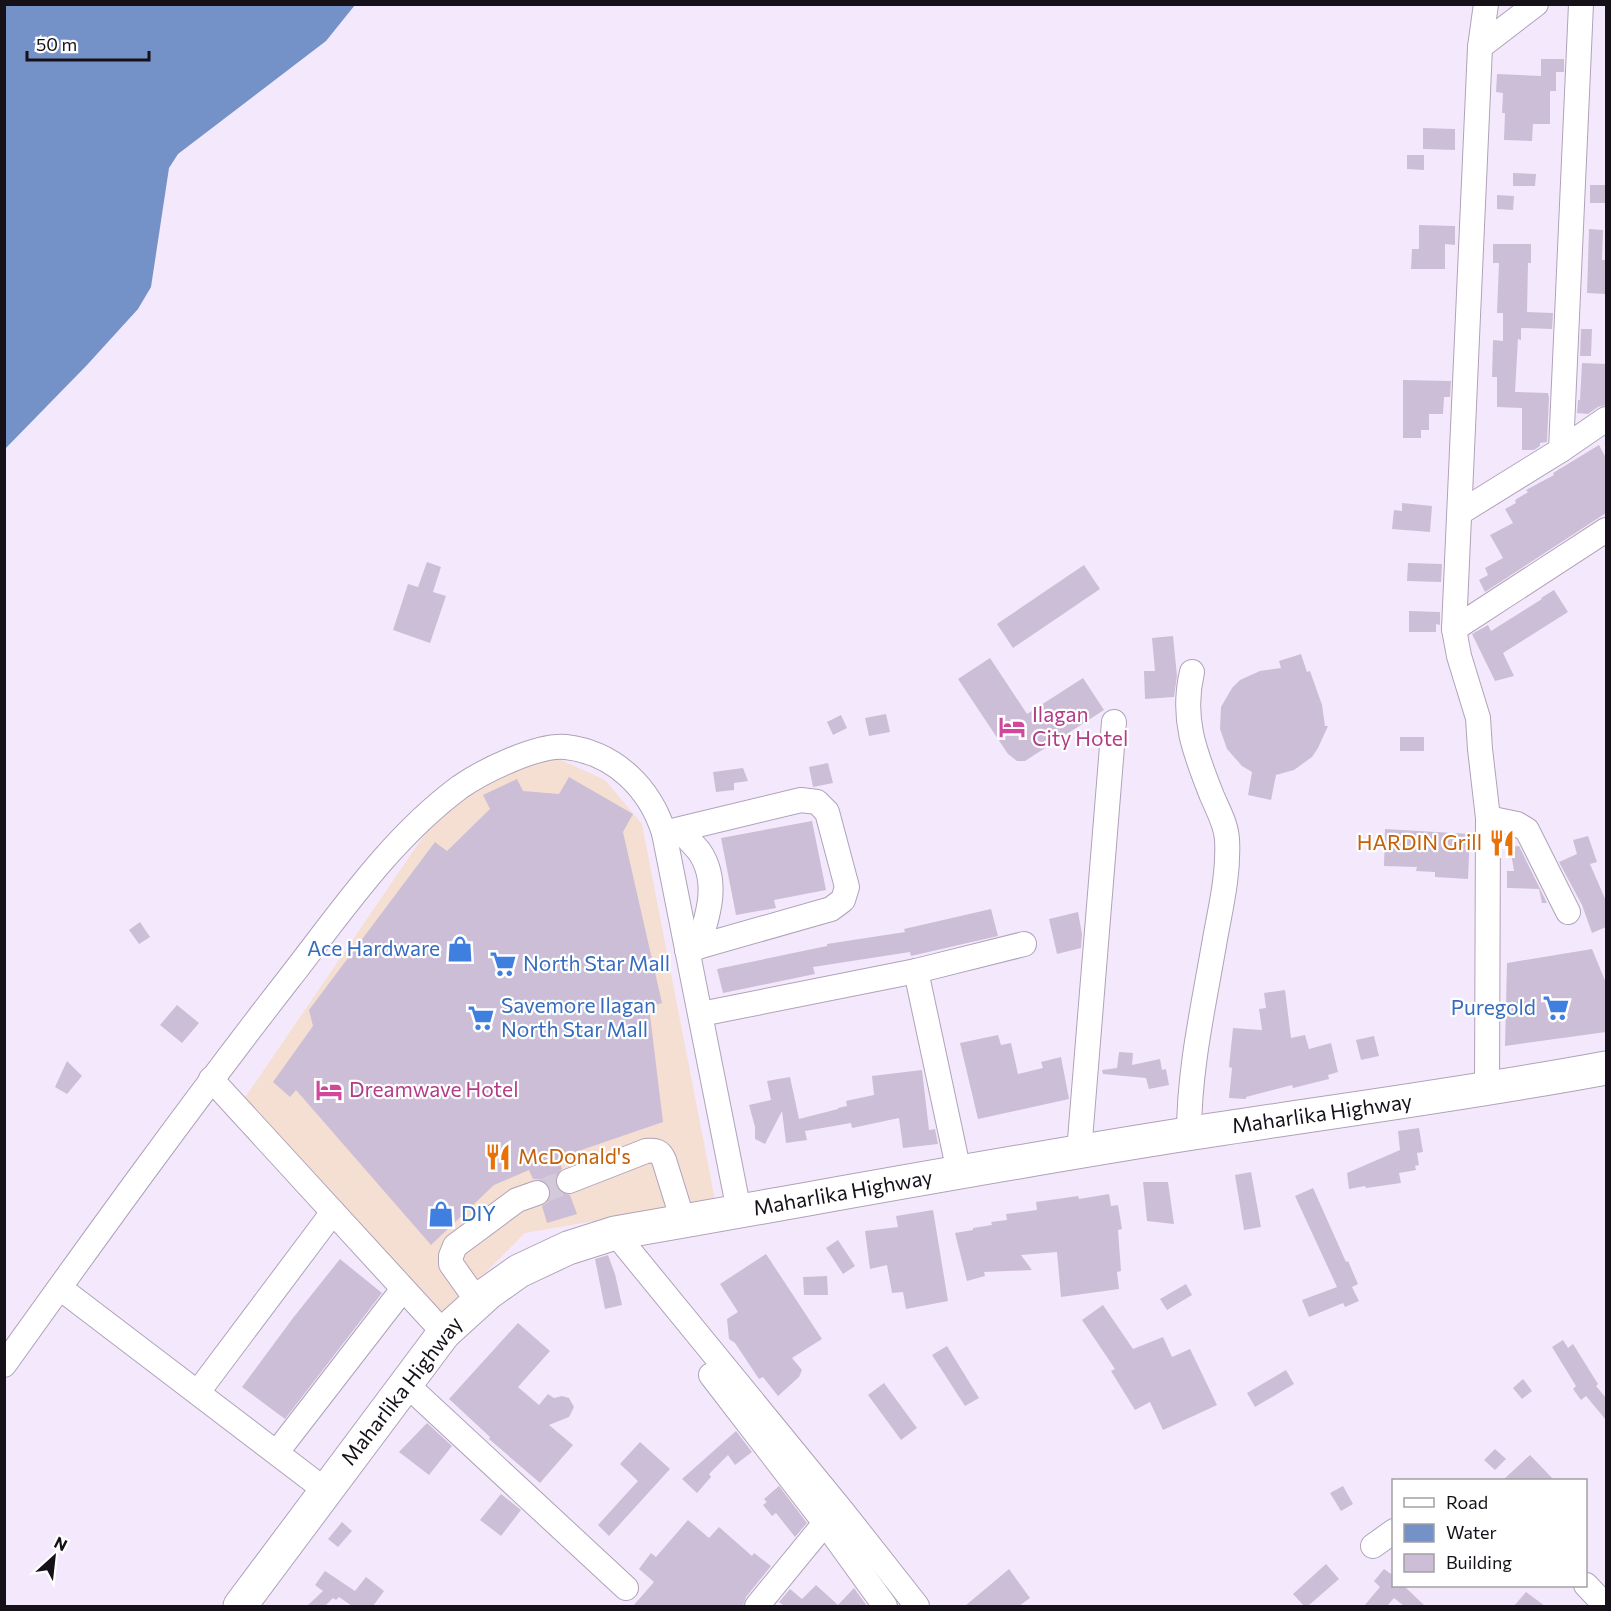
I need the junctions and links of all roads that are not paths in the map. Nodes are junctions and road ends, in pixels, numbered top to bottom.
1 (1536, 4) edge
2 (1581, 4) edge
3 (1489, 7) edge
4 (1480, 47) junction
5 (1606, 419) edge
6 (1561, 450) junction
7 (1461, 512) junction
8 (1606, 530) edge
9 (1454, 628) junction
10 (1192, 672) dead end
11 (1114, 722) dead end
12 (1488, 818) junction
13 (672, 832) junction
14 (1568, 912) dead end
15 (1024, 944) dead end
16 (693, 948) junction
17 (916, 971) junction
18 (700, 1014) junction
19 (1606, 1068) edge
20 (211, 1079) junction
21 (1487, 1090) junction
22 (1189, 1134) junction
23 (1079, 1152) junction
24 (959, 1172) junction
25 (569, 1181) tunnel mouth
26 (537, 1193) tunnel mouth
27 (739, 1211) junction
28 (333, 1212) junction
29 (683, 1221) junction
30 (609, 1234) junction
31 (60, 1288) junction
32 (404, 1288) junction
33 (478, 1302) junction
34 (444, 1333) junction
35 (4, 1365) edge
36 (406, 1384) junction
37 (198, 1392) junction
38 (277, 1452) junction
39 (325, 1490) junction
40 (834, 1517) junction
41 (1392, 1532) edge
42 (1373, 1546) dead end
43 (899, 1584) junction
44 (1587, 1586) edge
45 (626, 1588) dead end
46 (878, 1603) edge
47 (240, 1606) edge
48 (757, 1606) edge
49 (917, 1606) edge
50 (1606, 1606) edge

1 - 4 street
2 - 6 street
3 - 4 street
4 - 7 street
5 - 6 street
6 - 7 street
7 - 9 street
8 - 9 street
9 - 12 street
10 - 22 street
11 - 23 street
12 - 14 street
12 - 21 street
13 - 16 street
13 - 16 street
13 - 16 street
13 - 20 street
15 - 17 street
16 - 18 street
17 - 18 street
17 - 24 street
18 - 27 street
19 - 21 highway, Maharlika Highway
20 - 28 street
20 - 31 street
21 - 22 highway, Maharlika Highway
22 - 23 highway, Maharlika Highway
23 - 24 highway, Maharlika Highway
24 - 27 highway, Maharlika Highway
25 - 29 street
26 - 33 street
27 - 29 highway, Maharlika Highway
28 - 32 street
28 - 37 street
29 - 30 highway, Maharlika Highway
30 - 33 highway, Maharlika Highway
30 - 40 street
31 - 35 street
31 - 37 street
32 - 34 street
32 - 38 street
33 - 34 highway, Maharlika Highway
34 - 36 highway, Maharlika Highway
36 - 39 highway, Maharlika Highway
36 - 45 street
37 - 38 street
38 - 39 street
39 - 47 highway, Maharlika Highway
40 - 43 street
40 - 46 street
40 - 48 street
41 - 42 street
43 - 46 street
43 - 49 street
44 - 50 street

